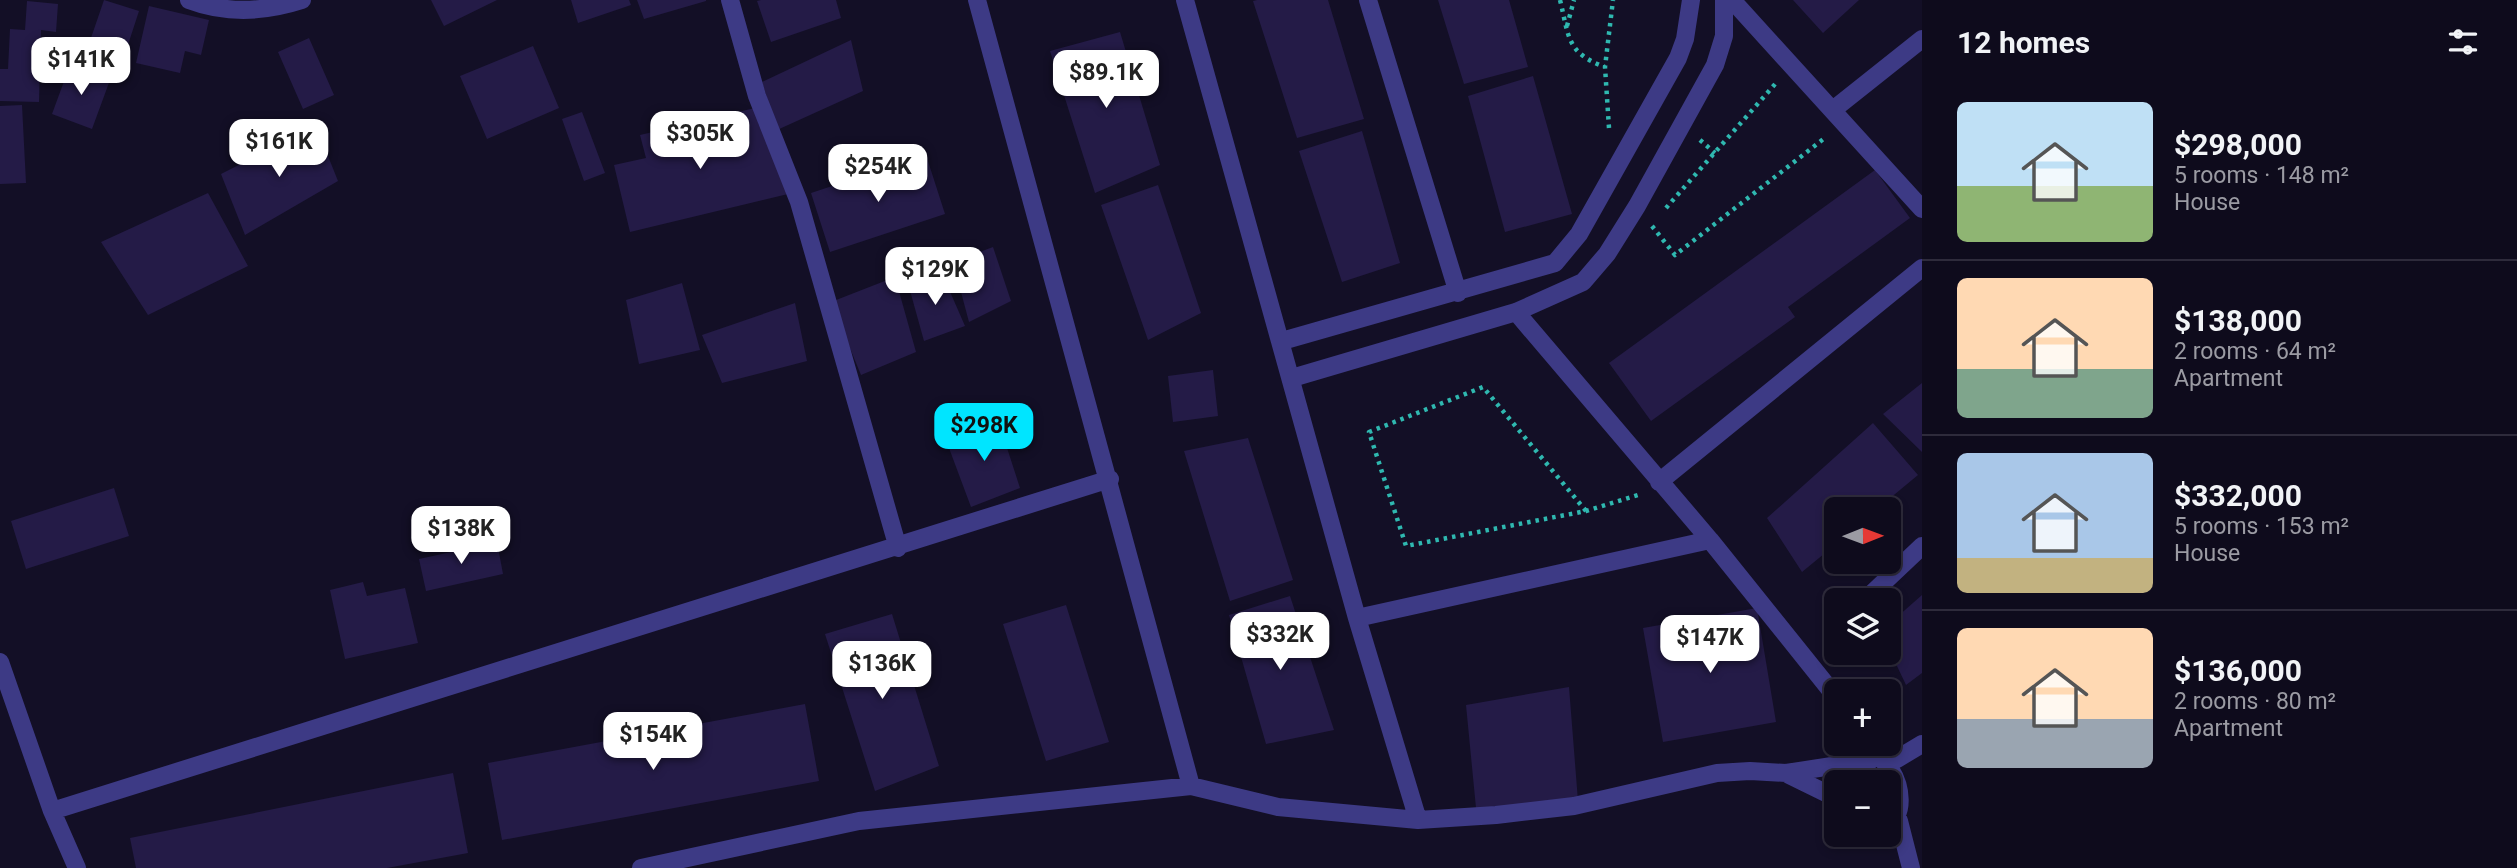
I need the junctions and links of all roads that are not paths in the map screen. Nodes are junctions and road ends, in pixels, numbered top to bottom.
1 (189, 0) edge
2 (302, 0) edge
3 (730, 0) edge
4 (977, 0) edge
5 (1185, 0) edge
6 (1368, 0) edge
7 (1691, 0) edge
8 (1724, 0) edge
9 (1732, 0) edge
10 (1922, 39) edge
11 (1839, 115) junction
12 (1922, 209) edge
13 (1555, 263) junction
14 (1922, 268) edge
15 (1569, 291) junction
16 (1458, 293) junction
17 (1516, 312) junction
18 (1282, 341) junction
19 (1292, 378) junction
20 (1110, 479) junction
21 (1659, 482) junction
22 (1710, 540) junction
23 (1922, 546) edge
24 (898, 548) junction
25 (1878, 588) edge
26 (1357, 618) junction
27 (0, 662) edge
28 (1824, 682) edge
29 (1922, 744) edge
30 (1901, 750) edge
31 (1876, 756) edge
32 (1879, 756) edge
33 (1882, 756) edge
34 (1860, 770) edge
35 (1900, 770) edge
36 (1901, 771) edge
37 (1786, 774) junction
38 (1191, 786) junction
39 (1824, 792) edge
40 (52, 811) junction
41 (1901, 816) edge
42 (1418, 820) junction
43 (1901, 841) edge
44 (77, 868) edge
45 (641, 868) edge
46 (1911, 868) edge

1 - 2 street
3 - 24 street
4 - 20 street
5 - 18 street
6 - 16 street
7 - 13 street
8 - 15 street
9 - 11 street
10 - 11 street
11 - 12 street
13 - 15 street
13 - 16 street
14 - 21 street
15 - 17 street
16 - 18 street
17 - 19 street
17 - 21 street
18 - 19 street
19 - 26 street
20 - 24 street
20 - 38 street
21 - 22 street
22 - 26 street
22 - 28 street
23 - 25 street
24 - 40 street
26 - 42 street
27 - 40 street
29 - 30 street
31 - 37 street
32 - 34 street
33 - 35 street
36 - 41 street
37 - 39 street
37 - 42 street
38 - 42 street
38 - 45 street
40 - 44 street
43 - 46 street

